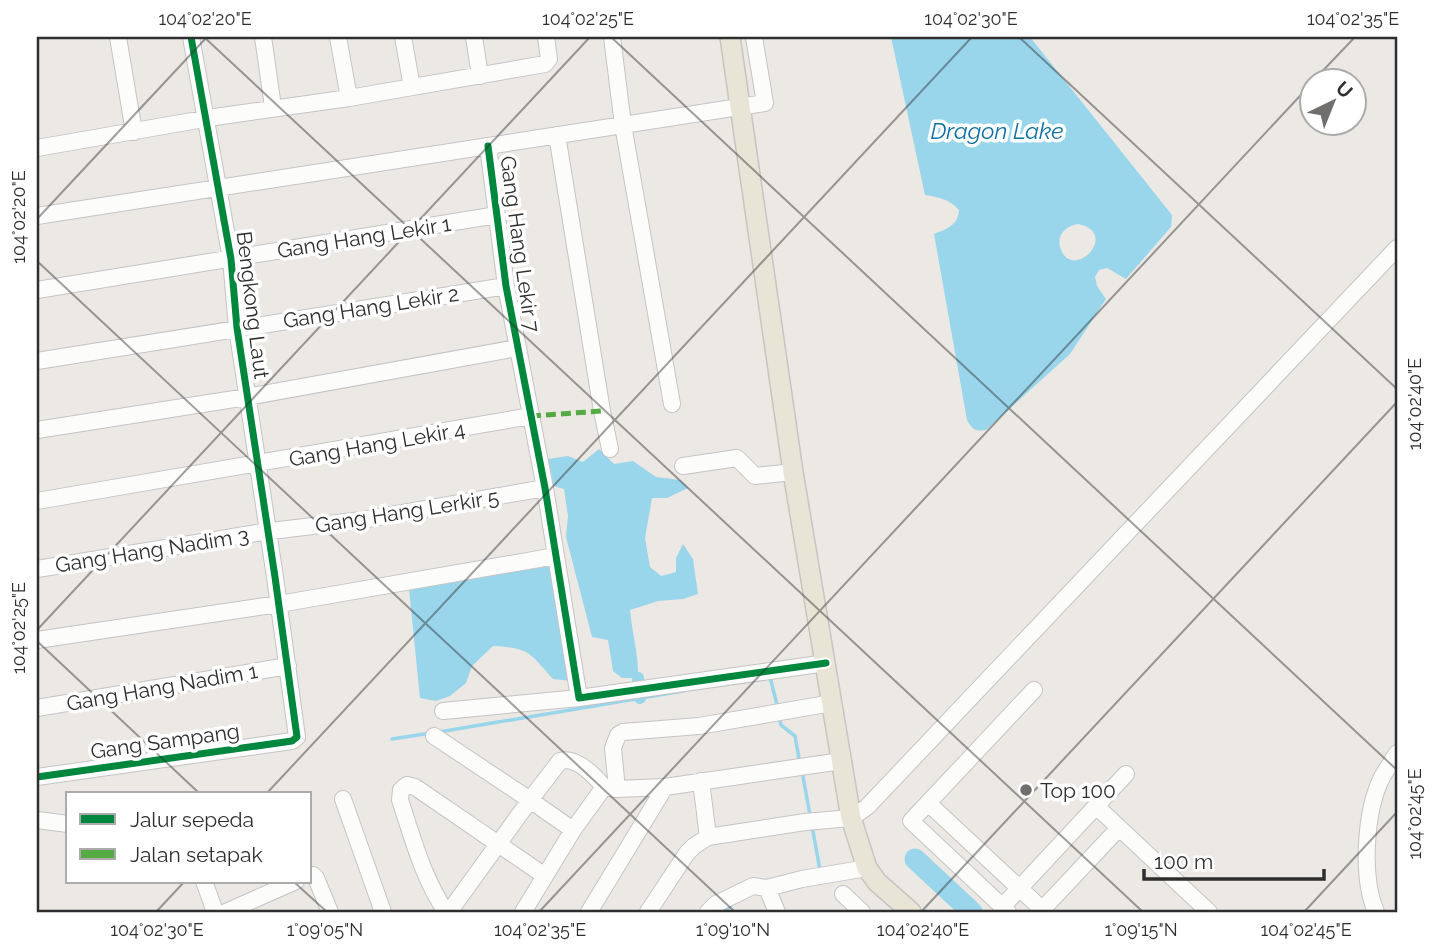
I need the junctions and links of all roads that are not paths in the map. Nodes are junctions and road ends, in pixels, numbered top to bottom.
1 (118, 37) edge
2 (191, 37) edge
3 (263, 37) edge
4 (338, 37) edge
5 (403, 37) edge
6 (474, 37) edge
7 (546, 37) edge
8 (612, 37) edge
9 (730, 37) edge
10 (754, 37) edge
11 (480, 76) junction
12 (412, 87) junction
13 (349, 98) junction
14 (742, 106) junction
15 (274, 107) junction
16 (204, 119) junction
17 (623, 125) junction
18 (134, 132) junction
19 (557, 135) junction
20 (488, 146) junction
21 (37, 148) edge
22 (220, 189) junction
23 (497, 215) junction
24 (37, 216) edge
25 (1397, 248) edge
26 (231, 259) junction
27 (506, 286) junction
28 (37, 290) edge
29 (237, 328) junction
30 (517, 348) junction
31 (37, 361) edge
32 (247, 397) junction
33 (672, 404) dead end
34 (531, 416) junction
35 (37, 430) edge
36 (610, 449) dead end
37 (258, 465) junction
38 (682, 466) dead end
39 (793, 472) junction
40 (545, 488) junction
41 (37, 501) edge
42 (268, 531) junction
43 (556, 556) junction
44 (37, 569) edge
45 (279, 604) junction
46 (37, 640) edge
47 (826, 663) junction
48 (288, 666) junction
49 (1034, 690) dead end
50 (579, 698) junction
51 (832, 703) junction
52 (37, 708) edge
53 (443, 711) dead end
54 (434, 736) dead end
55 (297, 737) joint
56 (1397, 753) edge
57 (841, 761) junction
58 (1126, 775) dead end
59 (37, 777) edge
60 (701, 781) junction
61 (665, 786) junction
62 (610, 788) junction
63 (343, 799) dead end
64 (530, 800) junction
65 (928, 803) junction
66 (1096, 806) junction
67 (850, 818) junction
68 (37, 820) edge
69 (66, 824) edge
70 (1119, 828) junction
71 (573, 830) junction
72 (708, 837) junction
73 (499, 846) junction
74 (867, 867) junction
75 (312, 874) edge
76 (545, 876) junction
77 (205, 883) edge
78 (292, 883) edge
79 (1019, 888) junction
80 (769, 892) junction
81 (843, 894) dead end
82 (263, 896) junction
83 (1005, 909) edge
84 (1042, 911) edge
85 (215, 912) edge
86 (226, 912) edge
87 (270, 912) edge
88 (330, 912) edge
89 (383, 912) edge
90 (448, 912) edge
91 (523, 912) edge
92 (589, 912) edge
93 (648, 912) edge
94 (708, 912) edge
95 (777, 912) edge
96 (862, 912) edge
97 (911, 912) edge
98 (1209, 912) edge
99 (1376, 912) edge

1 - 18 street
2 - 16 street, Bengkong Laut
3 - 15 street
4 - 13 street
5 - 12 street
6 - 11 street
7 - 11 street
8 - 17 street
9 - 14 main road
10 - 14 street
11 - 12 street
12 - 13 street
13 - 15 street
14 - 17 street
14 - 39 main road
15 - 16 street
16 - 18 street
16 - 22 street, Bengkong Laut
17 - 19 street
17 - 33 street
18 - 21 street
19 - 20 street
19 - 36 street
20 - 22 street
20 - 23 street, Gang Hang Lekir 7
22 - 24 street
22 - 26 street, Bengkong Laut
23 - 26 street, Gang Hang Lekir 1
23 - 27 street, Gang Hang Lekir 7
25 - 67 street
26 - 28 street, Gang Hang Lekir 1
26 - 29 street, Bengkong Laut
27 - 29 street, Gang Hang Lekir 2
27 - 30 street, Gang Hang Lekir 7
29 - 31 street, Gang Hang Lekir 2
29 - 32 street, Bengkong Laut
30 - 32 street
30 - 34 street, Gang Hang Lekir 7
32 - 35 street
32 - 37 street, Bengkong Laut
34 - 37 street, Gang Hang Lekir 4
34 - 40 street, Gang Hang Lekir 7
37 - 41 street, Gang Hang Lekir 4
37 - 42 street, Bengkong Laut
38 - 39 street
39 - 47 main road
40 - 42 street, Gang Hang Lerkir 5
40 - 43 street, Gang Hang Lekir 7
42 - 44 street, Gang Hang Nadim 3
42 - 45 street, Bengkong Laut
43 - 45 street
43 - 50 street, Gang Hang Lekir 7
45 - 46 street
45 - 48 street, Bengkong Laut
47 - 50 street
47 - 51 main road
48 - 52 street, Gang Hang Nadim 1
48 - 55 street, Bengkong Laut
49 - 65 street
50 - 53 street
51 - 57 main road
51 - 62 street
54 - 64 street
55 - 59 street, Gang Sampang
56 - 99 street
57 - 60 street
57 - 67 main road
58 - 66 street
60 - 61 street
60 - 72 street
61 - 62 street
61 - 92 street
62 - 64 street
62 - 71 street
63 - 89 street
64 - 71 street
64 - 73 street
65 - 79 street
65 - 83 street
66 - 70 street
66 - 79 street
67 - 72 street
67 - 74 main road
68 - 69 street
70 - 84 street
70 - 98 street
71 - 76 street
72 - 93 street
73 - 76 street
73 - 90 street
73 - 90 street
74 - 80 street
74 - 97 main road
75 - 88 street
76 - 91 street
77 - 85 street
78 - 82 street
79 - 83 street
79 - 84 street
80 - 94 street
80 - 95 street
81 - 96 street
82 - 86 street
82 - 87 street

